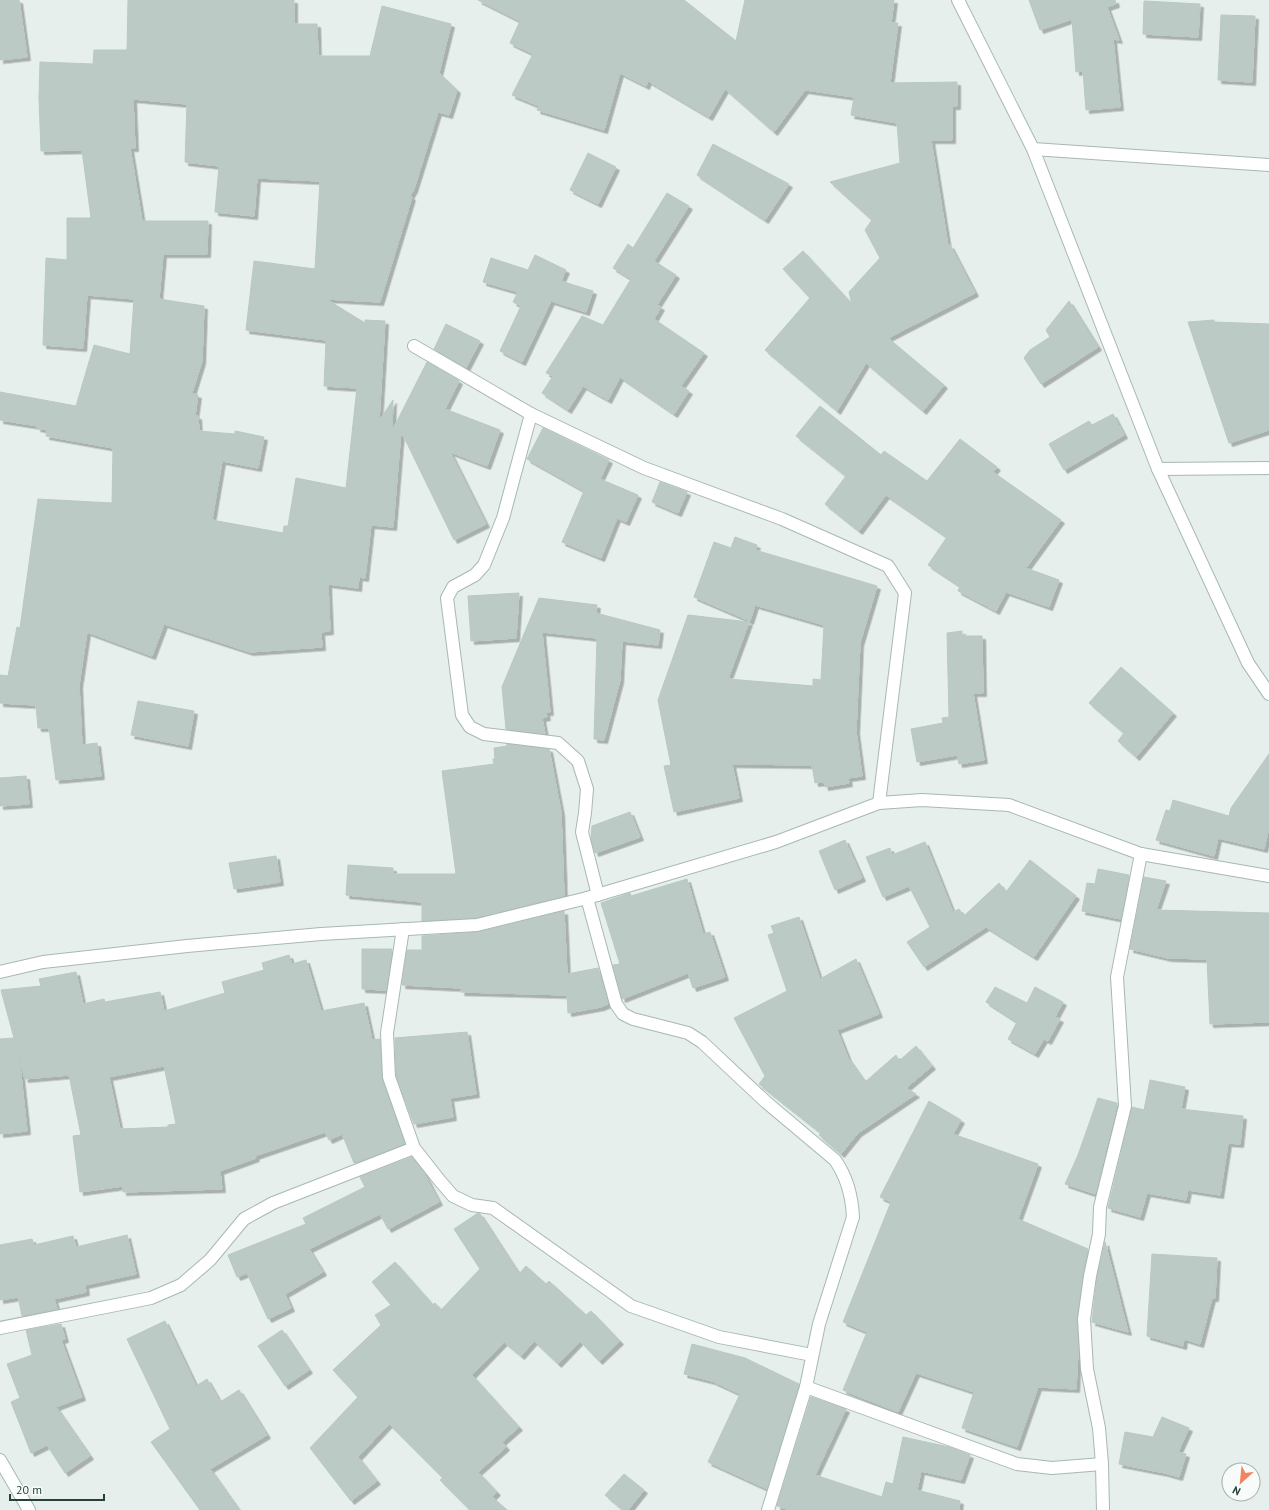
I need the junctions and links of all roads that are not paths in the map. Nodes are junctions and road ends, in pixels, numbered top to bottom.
1 (958, 0) edge
2 (1033, 149) junction
3 (1269, 165) edge
4 (414, 346) dead end
5 (531, 414) junction
6 (1269, 468) edge
7 (1158, 469) junction
8 (1269, 694) edge
9 (879, 803) junction
10 (1141, 854) junction
11 (1269, 876) edge
12 (592, 896) junction
13 (403, 929) junction
14 (0, 972) edge
15 (414, 1148) junction
16 (0, 1328) edge
17 (812, 1354) junction
18 (806, 1387) junction
19 (0, 1460) edge
20 (1102, 1464) junction
21 (29, 1510) edge
22 (768, 1510) edge
23 (1103, 1510) edge

1 - 2 street
2 - 3 street
2 - 7 street
4 - 5 street
5 - 9 street
5 - 12 street
6 - 7 street
7 - 8 street
9 - 10 street
9 - 12 street
10 - 11 street
10 - 20 street
12 - 13 street
12 - 17 street
13 - 14 street
13 - 15 street
15 - 16 street
15 - 17 street
17 - 18 street
18 - 20 street
18 - 22 street
19 - 21 street
20 - 23 street

